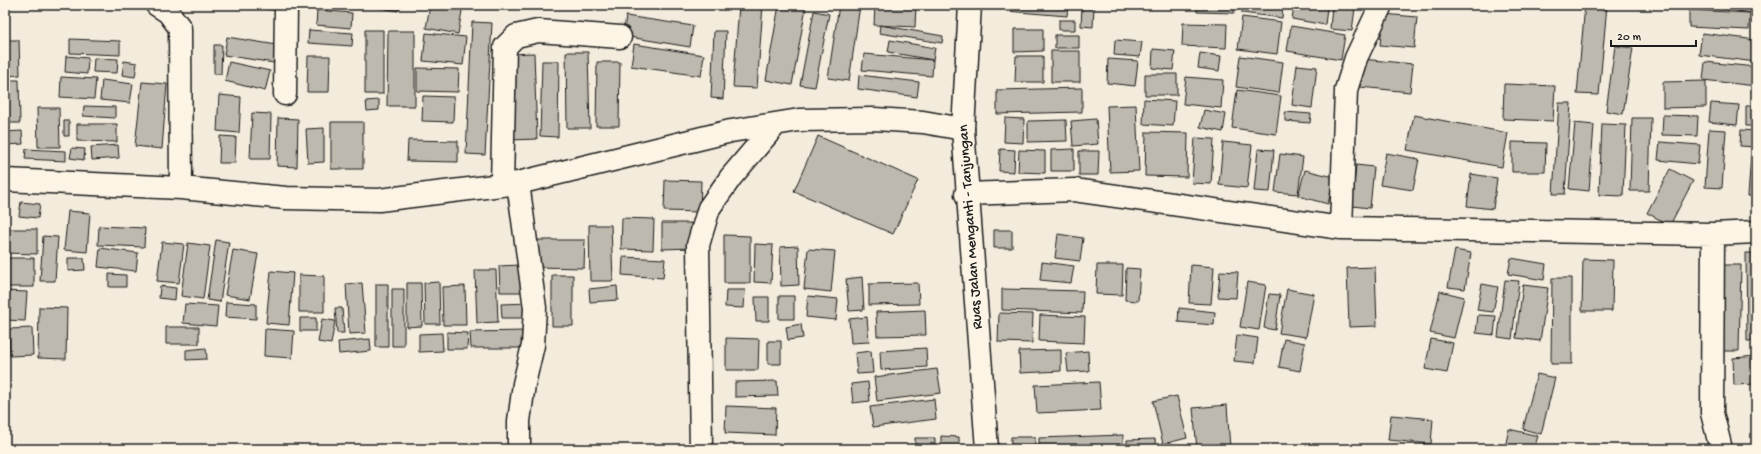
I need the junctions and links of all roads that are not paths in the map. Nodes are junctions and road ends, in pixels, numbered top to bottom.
1 (157, 5) edge
2 (286, 5) edge
3 (970, 5) edge
4 (1382, 5) edge
5 (620, 37) dead end
6 (285, 94) dead end
7 (776, 124) junction
8 (963, 129) junction
9 (5, 180) edge
10 (510, 184) junction
11 (181, 188) junction
12 (966, 194) junction
13 (1341, 228) junction
14 (1756, 232) edge
15 (1713, 234) junction
16 (519, 449) edge
17 (700, 449) edge
18 (987, 449) edge
19 (1721, 449) edge

1 - 11 street
2 - 6 street
3 - 8 street, Ruas Jalan Menganti - Tanjungan
4 - 13 street
5 - 10 street
7 - 8 street
7 - 10 street
7 - 17 street
8 - 12 street, Ruas Jalan Menganti - Tanjungan
9 - 11 street
10 - 11 street
10 - 16 street
12 - 13 street
12 - 18 street, Ruas Jalan Menganti - Tanjungan
13 - 15 street
14 - 15 street
15 - 19 street

